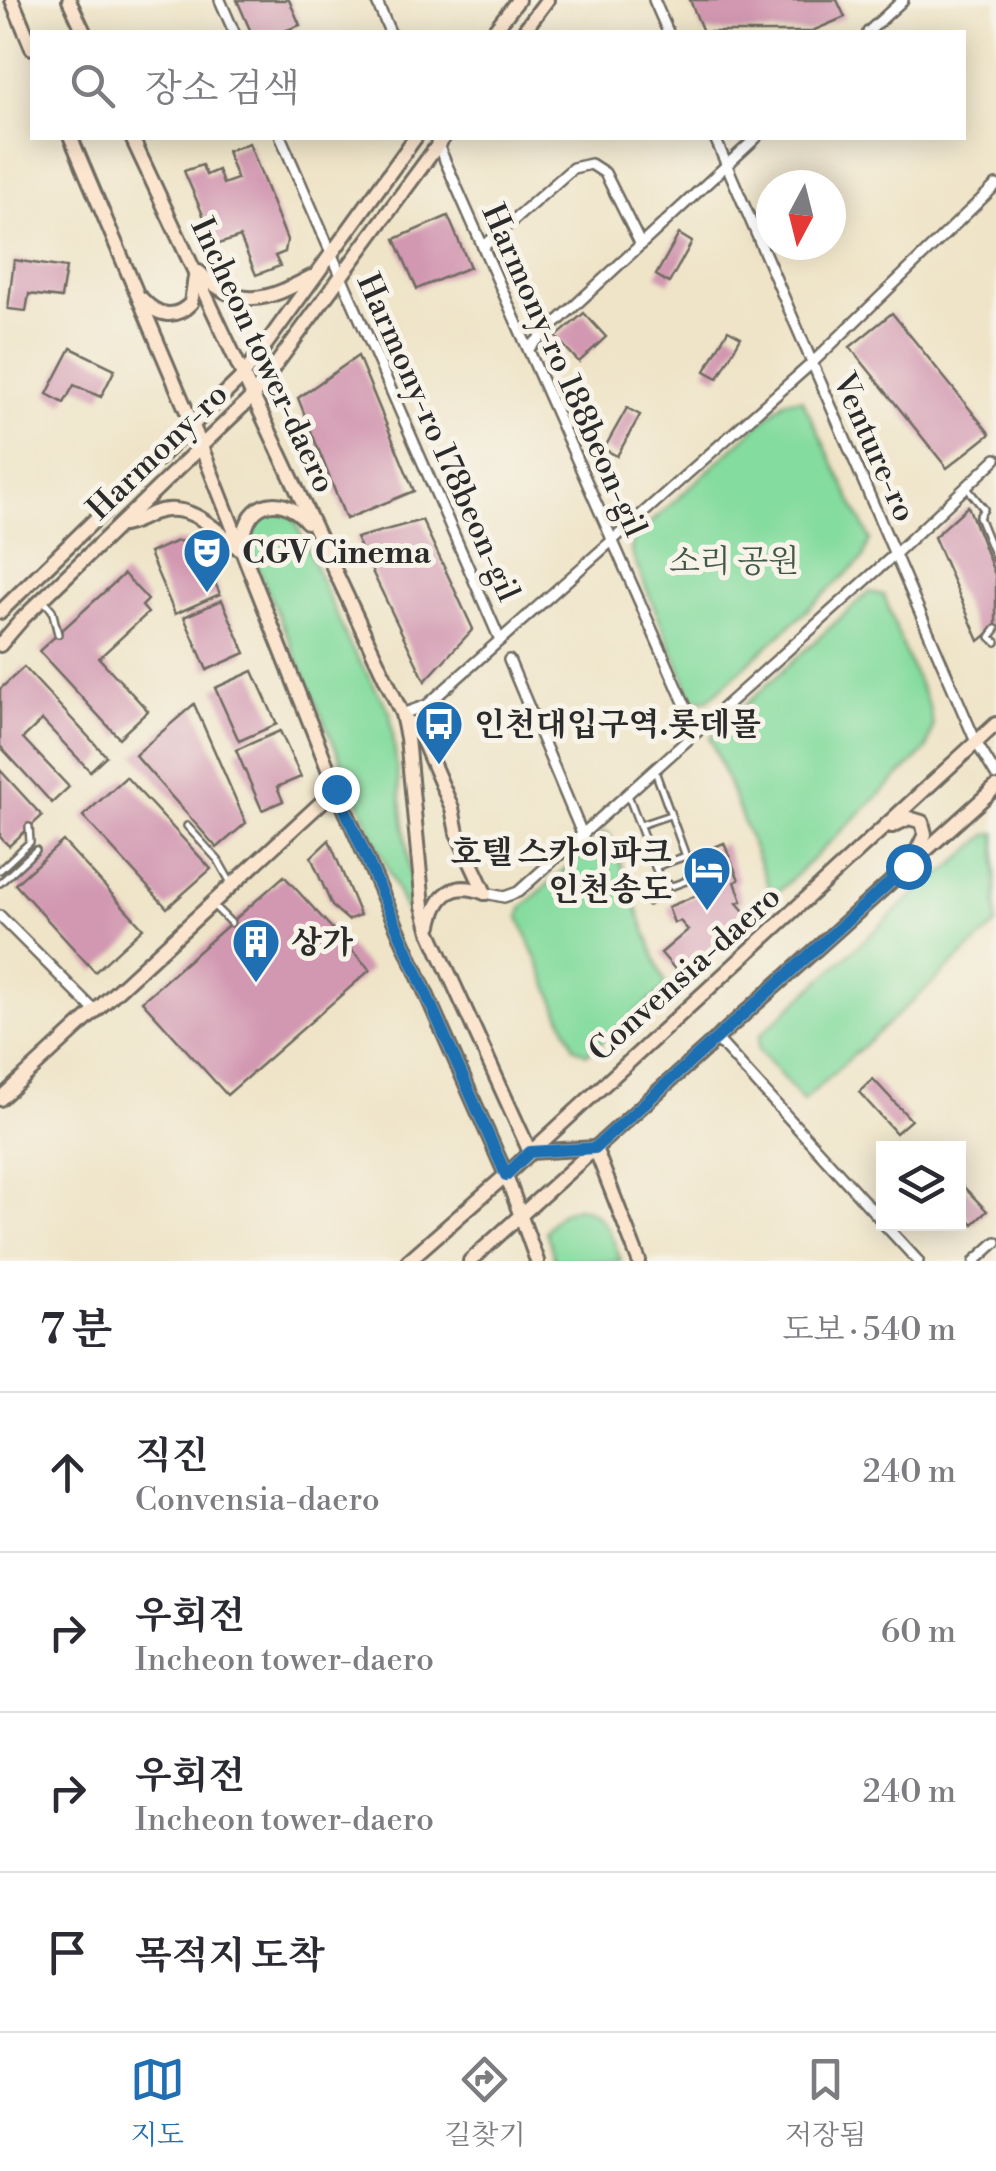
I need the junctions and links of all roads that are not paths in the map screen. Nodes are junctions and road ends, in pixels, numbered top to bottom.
1 (12, 0) edge
2 (69, 0) edge
3 (220, 0) edge
4 (376, 0) edge
5 (518, 0) edge
6 (547, 0) edge
7 (654, 0) edge
8 (903, 0) edge
9 (83, 30) edge
10 (233, 30) edge
11 (389, 30) edge
12 (496, 30) edge
13 (524, 30) edge
14 (667, 30) edge
15 (870, 30) edge
16 (30, 43) edge
17 (71, 140) edge
18 (133, 140) edge
19 (282, 140) edge
20 (414, 140) edge
21 (439, 140) edge
22 (716, 140) edge
23 (754, 140) edge
24 (726, 164) junction
25 (996, 185) edge
26 (640, 245) junction
27 (483, 247) junction
28 (332, 253) junction
29 (193, 269) junction
30 (317, 273) junction
31 (342, 277) junction
32 (137, 294) junction
33 (530, 347) junction
34 (811, 364) junction
35 (243, 376) junction
36 (252, 397) junction
37 (193, 426) junction
38 (201, 446) junction
39 (996, 459) edge
40 (966, 487) junction
41 (121, 526) junction
42 (612, 538) junction
43 (322, 545) junction
44 (895, 554) junction
45 (245, 558) junction
46 (996, 559) edge
47 (44, 600) junction
48 (0, 612) edge
49 (996, 629) edge
50 (58, 634) dead end
51 (500, 640) junction
52 (996, 642) edge
53 (0, 645) edge
54 (509, 660) dead end
55 (402, 714) junction
56 (996, 724) edge
57 (697, 732) junction
58 (976, 742) junction
59 (654, 771) junction
60 (996, 774) edge
61 (996, 787) edge
62 (336, 789) junction
63 (628, 795) junction
64 (670, 814) junction
65 (187, 826) dead end
66 (640, 826) junction
67 (30, 827) dead end
68 (878, 834) junction
69 (583, 836) junction
70 (36, 850) dead end
71 (687, 859) junction
72 (472, 866) junction
73 (908, 866) junction
74 (0, 870) edge
75 (657, 872) junction
76 (0, 883) edge
77 (696, 884) dead end
78 (232, 886) junction
79 (462, 887) junction
80 (485, 893) junction
81 (666, 895) dead end
82 (648, 902) dead end
83 (212, 904) junction
84 (0, 916) edge
85 (231, 923) dead end
86 (430, 932) junction
87 (96, 1012) junction
88 (716, 1038) junction
89 (0, 1100) edge
90 (595, 1148) junction
91 (530, 1152) junction
92 (506, 1175) junction
93 (876, 1214) edge
94 (520, 1216) junction
95 (891, 1231) edge
96 (996, 1242) edge
97 (408, 1261) edge
98 (470, 1261) edge
99 (537, 1261) edge
100 (639, 1261) edge
101 (918, 1261) edge
102 (975, 1261) edge

1 - 16 main road
2 - 9 main road
3 - 10 street
4 - 11 street
5 - 12 main road
6 - 13 main road
7 - 14 street
8 - 15 street
17 - 32 main road
18 - 29 main road, Incheon tower-daero
19 - 28 street, Harmony-ro 178beon-gil
20 - 28 main road, Harmony-ro
21 - 27 street, Harmony-ro 188beon-gil
21 - 31 main road, Harmony-ro
22 - 24 street, Venture-ro
23 - 24 street
24 - 26 street
24 - 34 street, Venture-ro
25 - 34 street
26 - 27 street
26 - 33 street
27 - 33 street, Harmony-ro 188beon-gil
28 - 30 main road, Harmony-ro
28 - 31 street, Harmony-ro 178beon-gil
29 - 30 main road
29 - 32 main road
29 - 35 main road, Incheon tower-daero
30 - 35 main road, Harmony-ro
31 - 36 main road, Harmony-ro
31 - 51 street, Harmony-ro 178beon-gil
32 - 37 main road
33 - 42 street, Harmony-ro 188beon-gil
34 - 42 street
34 - 44 street, Venture-ro
35 - 36 main road, Incheon tower-daero
35 - 37 main road, Harmony-ro
36 - 38 main road, Harmony-ro
36 - 43 main road, Incheon tower-daero
37 - 38 main road
37 - 48 main road, Harmony-ro
38 - 41 main road, Harmony-ro
38 - 45 main road
39 - 40 street
40 - 44 street
40 - 46 lane
41 - 45 main road
41 - 47 main road, Harmony-ro
42 - 51 street
42 - 57 street, Harmony-ro 188beon-gil
43 - 45 main road
43 - 55 main road, Incheon tower-daero
44 - 57 street
44 - 58 street, Venture-ro
45 - 62 main road
47 - 50 lane
47 - 53 main road, Harmony-ro
49 - 52 lane
51 - 55 street
54 - 69 street
55 - 72 main road
55 - 86 main road, Incheon tower-daero
56 - 58 main road, Convensia-daero
57 - 59 street
58 - 60 street, Venture-ro
58 - 68 main road, Convensia-daero
59 - 63 street
59 - 64 lane
61 - 73 main road
62 - 78 main road
62 - 92 main road
63 - 66 lane
63 - 69 street
64 - 66 lane
64 - 71 lane
65 - 78 lane
66 - 75 lane
67 - 74 lane
68 - 73 main road
68 - 91 main road, Convensia-daero
69 - 80 street
70 - 76 lane
71 - 75 lane
71 - 75 lane
71 - 77 lane
72 - 79 main road
72 - 80 main road
73 - 88 main road
75 - 81 lane
75 - 82 lane
78 - 83 main road
79 - 80 main road
79 - 86 main road
83 - 85 lane
83 - 87 main road
84 - 87 street
86 - 91 main road, Incheon tower-daero
87 - 89 main road
88 - 90 main road
88 - 93 street
90 - 91 main road
90 - 94 main road
90 - 100 main road
91 - 92 main road, Convensia-daero
92 - 94 main road
92 - 97 main road, Convensia-daero
94 - 98 main road
94 - 99 main road
95 - 101 street
96 - 102 street

